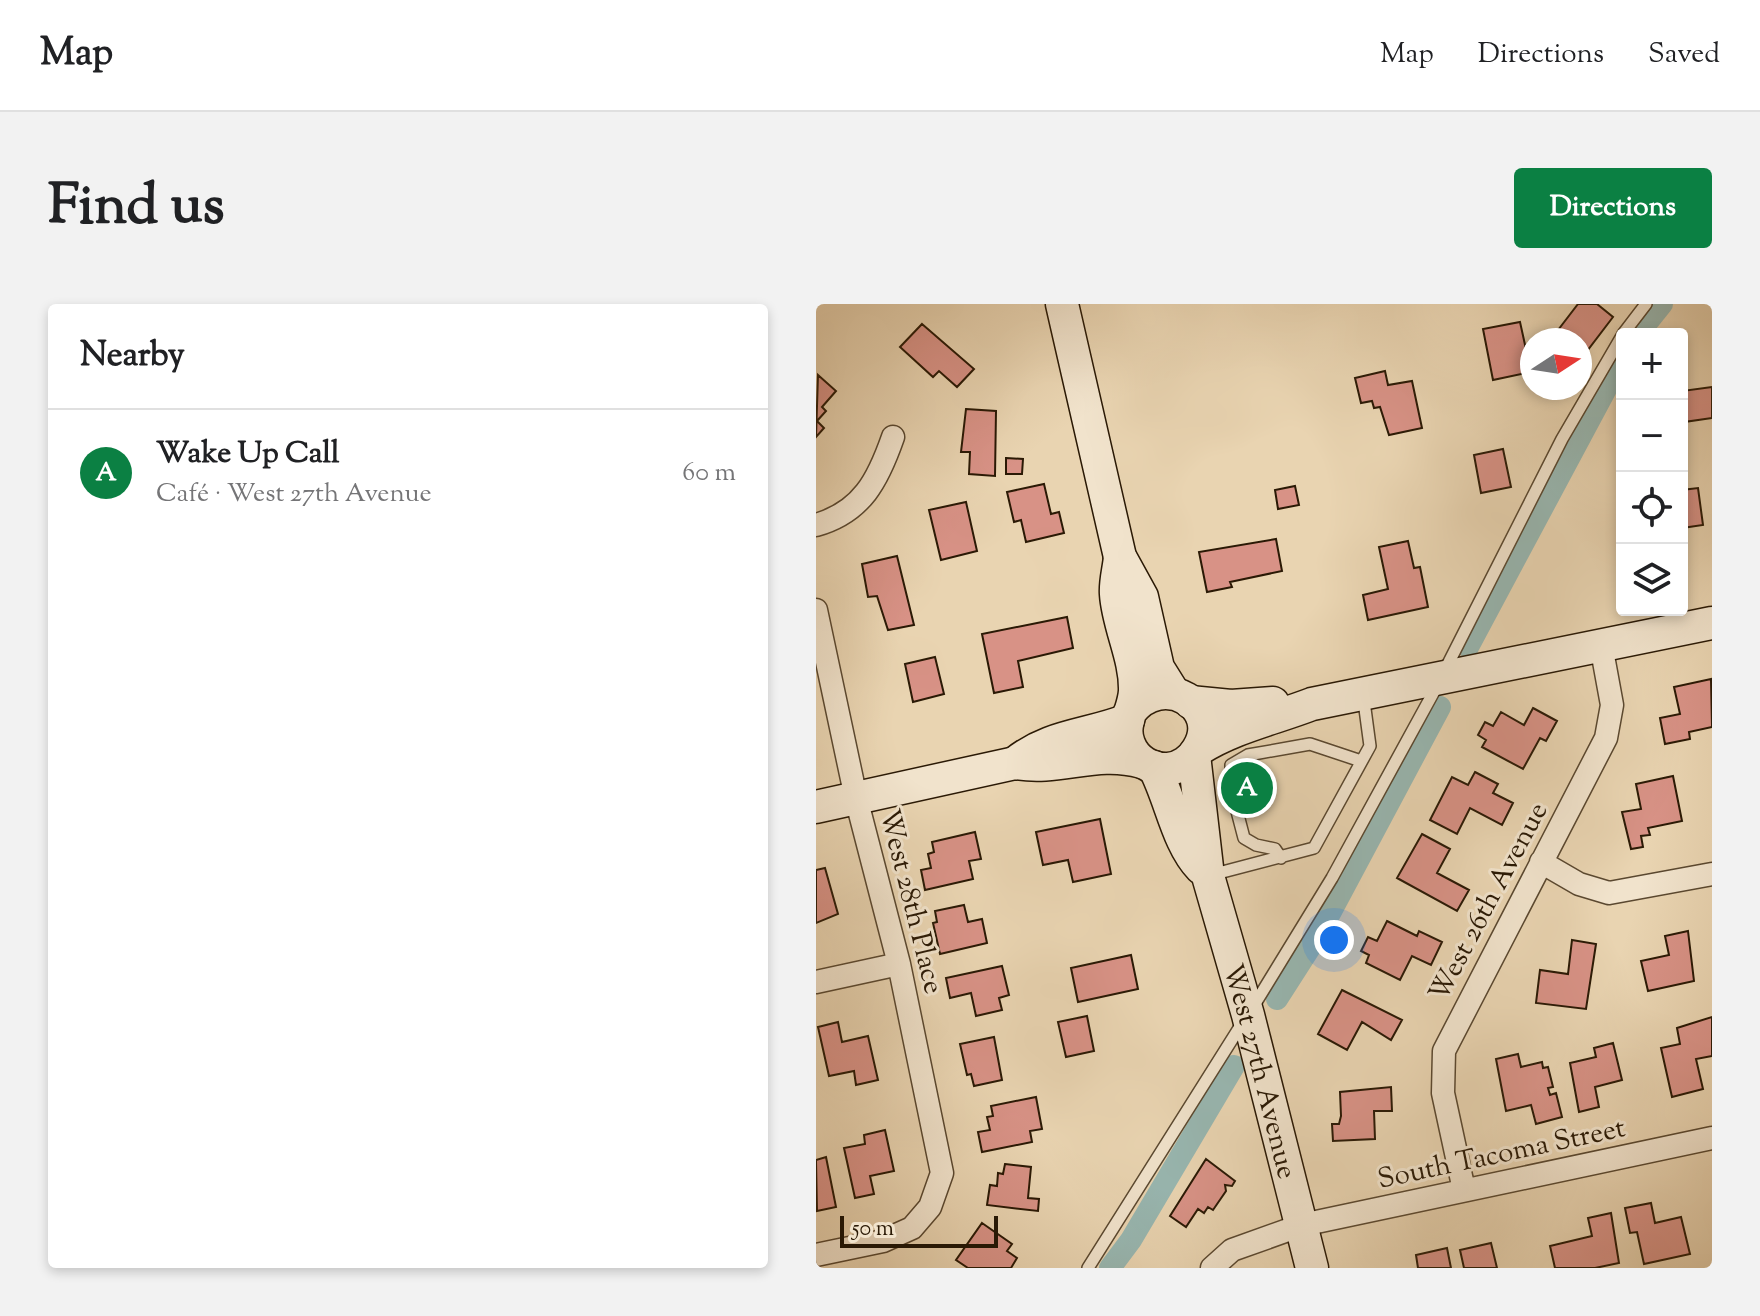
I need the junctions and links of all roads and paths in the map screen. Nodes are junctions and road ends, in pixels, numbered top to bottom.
1 (1062, 304) edge
2 (1646, 304) edge
3 (1627, 328) edge
4 (1616, 345) edge
5 (893, 437) dead end
6 (816, 525) edge
7 (1120, 557) junction
8 (816, 610) edge
9 (1712, 623) edge
10 (1601, 645) junction
11 (1441, 678) junction
12 (1363, 694) junction
13 (1182, 697) junction
14 (1312, 704) junction
15 (1129, 716) junction
16 (1196, 752) junction
17 (1361, 761) junction
18 (1015, 763) junction
19 (1148, 765) junction
20 (856, 798) junction
21 (816, 807) edge
22 (1281, 858) junction
23 (1541, 862) junction
24 (1712, 874) edge
25 (1208, 876) junction
26 (899, 964) junction
27 (816, 982) edge
28 (1248, 1015) junction
29 (1712, 1138) edge
30 (1464, 1190) junction
31 (1302, 1225) junction
32 (816, 1255) edge
33 (1088, 1268) edge
34 (1212, 1268) edge
35 (1312, 1268) edge

1 - 7 main road, West 27th Avenue
2 - 3 lane
4 - 11 lane
5 - 6 street
7 - 13 main road, West 27th Avenue
7 - 15 main road, West 27th Avenue
8 - 20 street, West 28th Place
9 - 10 main road
10 - 11 main road
10 - 23 street, West 26th Avenue
11 - 12 main road
11 - 28 lane
12 - 14 main road
12 - 17 lane
13 - 14 main road
13 - 15 main road
13 - 16 main road, West 27th Avenue
14 - 16 main road
15 - 18 main road
15 - 19 main road, West 27th Avenue
16 - 19 main road
16 - 25 main road, West 27th Avenue
17 - 22 lane
17 - 22 lane
18 - 19 main road
18 - 20 main road
19 - 25 main road, West 27th Avenue
20 - 21 main road
20 - 26 street, West 28th Place
22 - 25 lane
23 - 24 street
23 - 30 street, West 26th Avenue
25 - 28 main road, West 27th Avenue
26 - 27 street
26 - 32 street, West 28th Place
28 - 31 main road, West 27th Avenue
28 - 33 lane
29 - 30 street, South Tacoma Street
30 - 31 street, South Tacoma Street
31 - 34 street, South Tacoma Street
31 - 35 main road, West 27th Avenue

